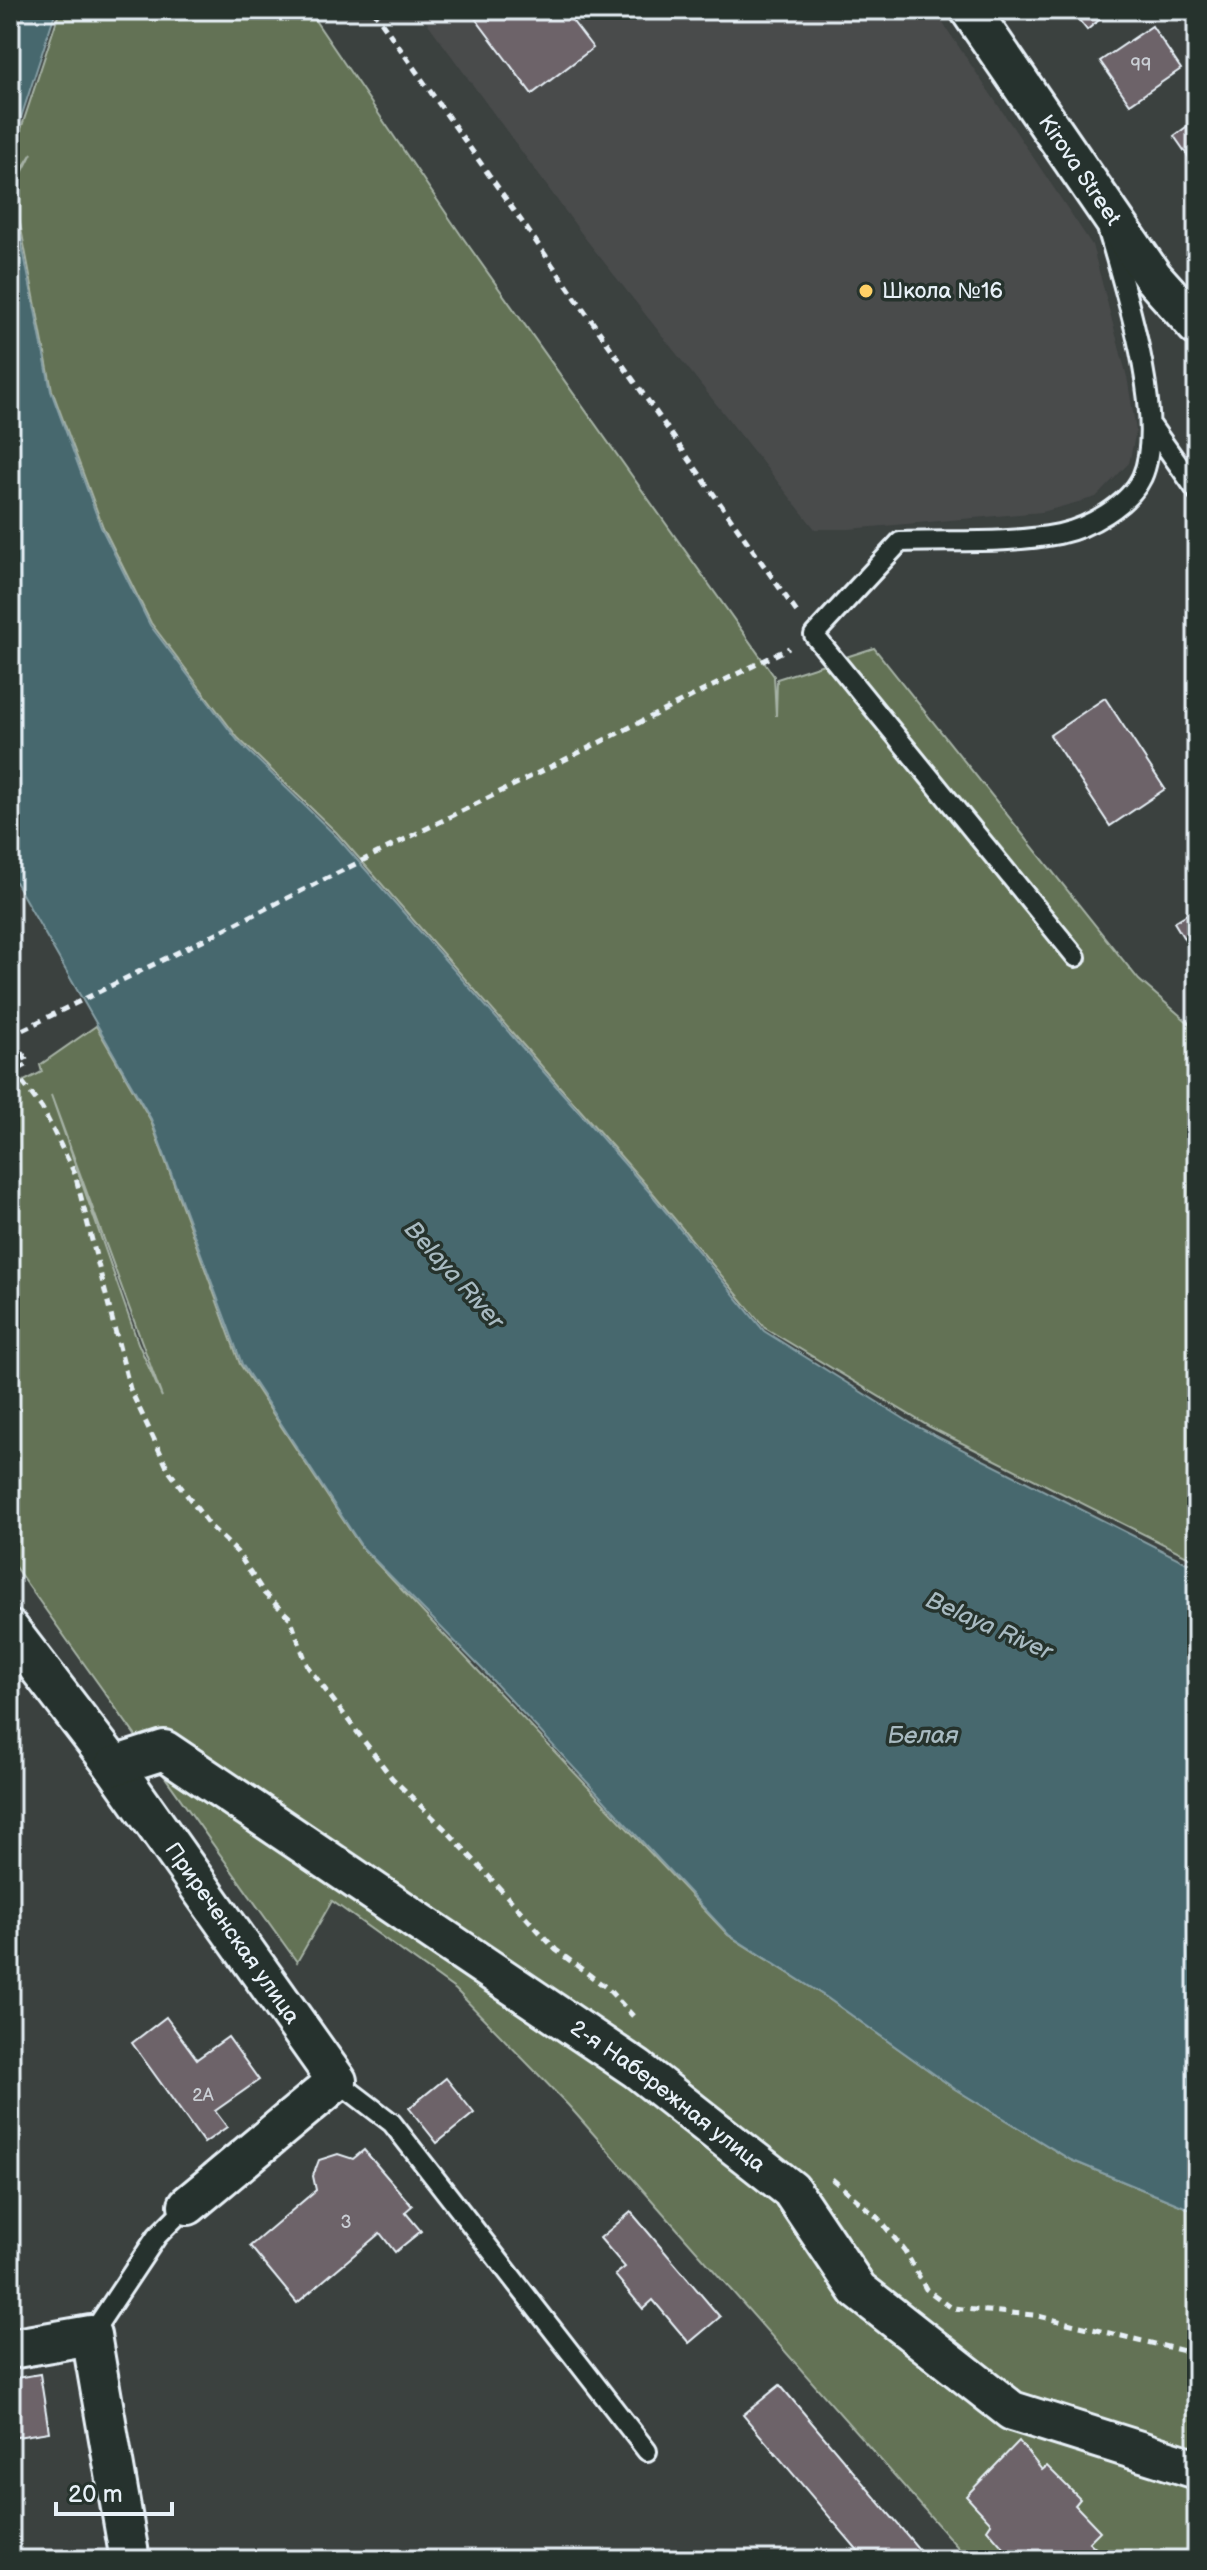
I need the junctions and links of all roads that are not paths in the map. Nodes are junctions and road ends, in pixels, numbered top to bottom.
1 (970, 10) edge
2 (1097, 194) junction
3 (1197, 326) edge
4 (1152, 427) junction
5 (1197, 491) edge
6 (1076, 957) dead end
7 (10, 1630) edge
8 (114, 1766) junction
9 (337, 2081) junction
10 (188, 2205) joint
11 (91, 2335) junction
12 (10, 2349) edge
13 (647, 2451) dead end
14 (1197, 2469) edge
15 (130, 2560) edge

1 - 2 street, Kirova Street
2 - 3 street, Kirova Street
2 - 4 lane
4 - 5 lane
4 - 6 lane
7 - 8 street, Приреченская улица
8 - 9 street, Приреченская улица
8 - 14 street, 2-я Набережная улица
9 - 10 street
9 - 13 lane
10 - 11 lane
11 - 12 street
11 - 15 street

